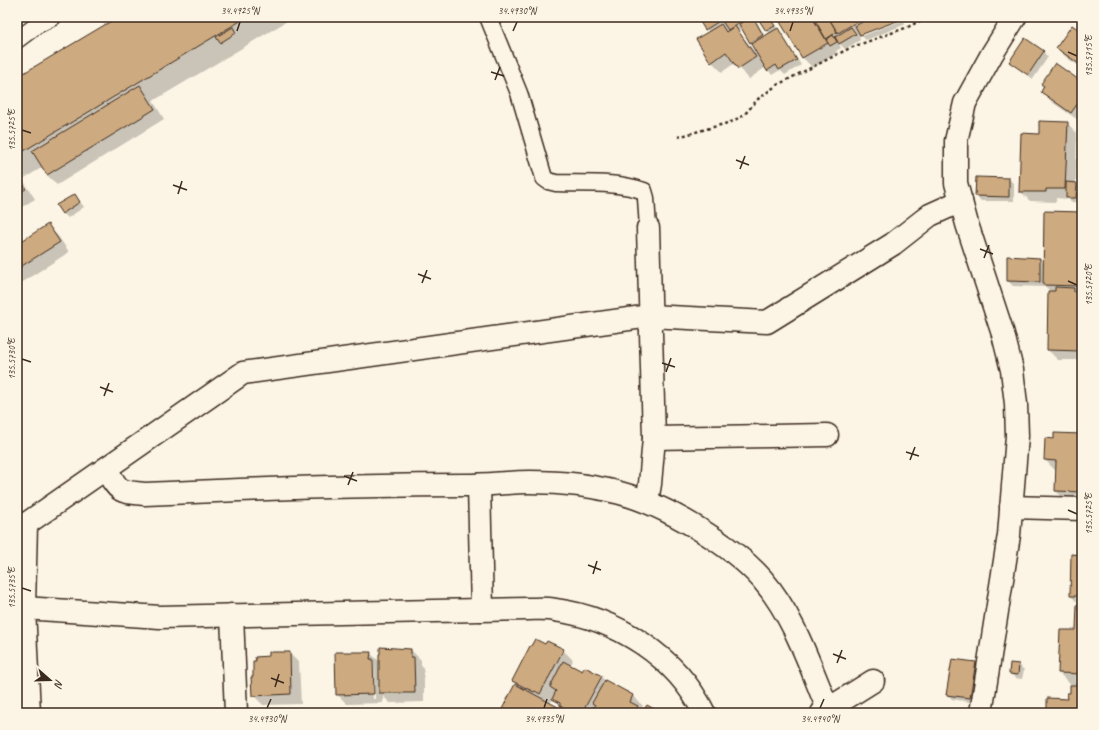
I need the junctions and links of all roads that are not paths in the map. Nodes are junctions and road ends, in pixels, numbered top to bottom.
1 (53, 17) edge
2 (488, 17) edge
3 (1015, 17) edge
4 (17, 40) edge
5 (960, 201) junction
6 (648, 228) joint
7 (650, 316) junction
8 (827, 435) dead end
9 (654, 438) junction
10 (106, 470) junction
11 (479, 485) junction
12 (647, 502) junction
13 (1011, 507) junction
14 (1082, 509) edge
15 (24, 608) junction
16 (482, 610) junction
17 (232, 615) junction
18 (873, 681) dead end
19 (825, 711) edge
20 (29, 713) edge
21 (236, 713) edge
22 (704, 713) edge
23 (981, 713) edge

1 - 4 lane
2 - 6 lane
3 - 5 street
5 - 7 street
5 - 13 street
6 - 7 street
7 - 9 street
7 - 10 street
8 - 9 street
9 - 12 street
10 - 11 street
10 - 15 street
11 - 12 street
11 - 16 street
12 - 19 street
13 - 14 street
13 - 23 street
15 - 17 street
15 - 20 street
16 - 17 street
16 - 22 street
17 - 21 street
18 - 19 street

